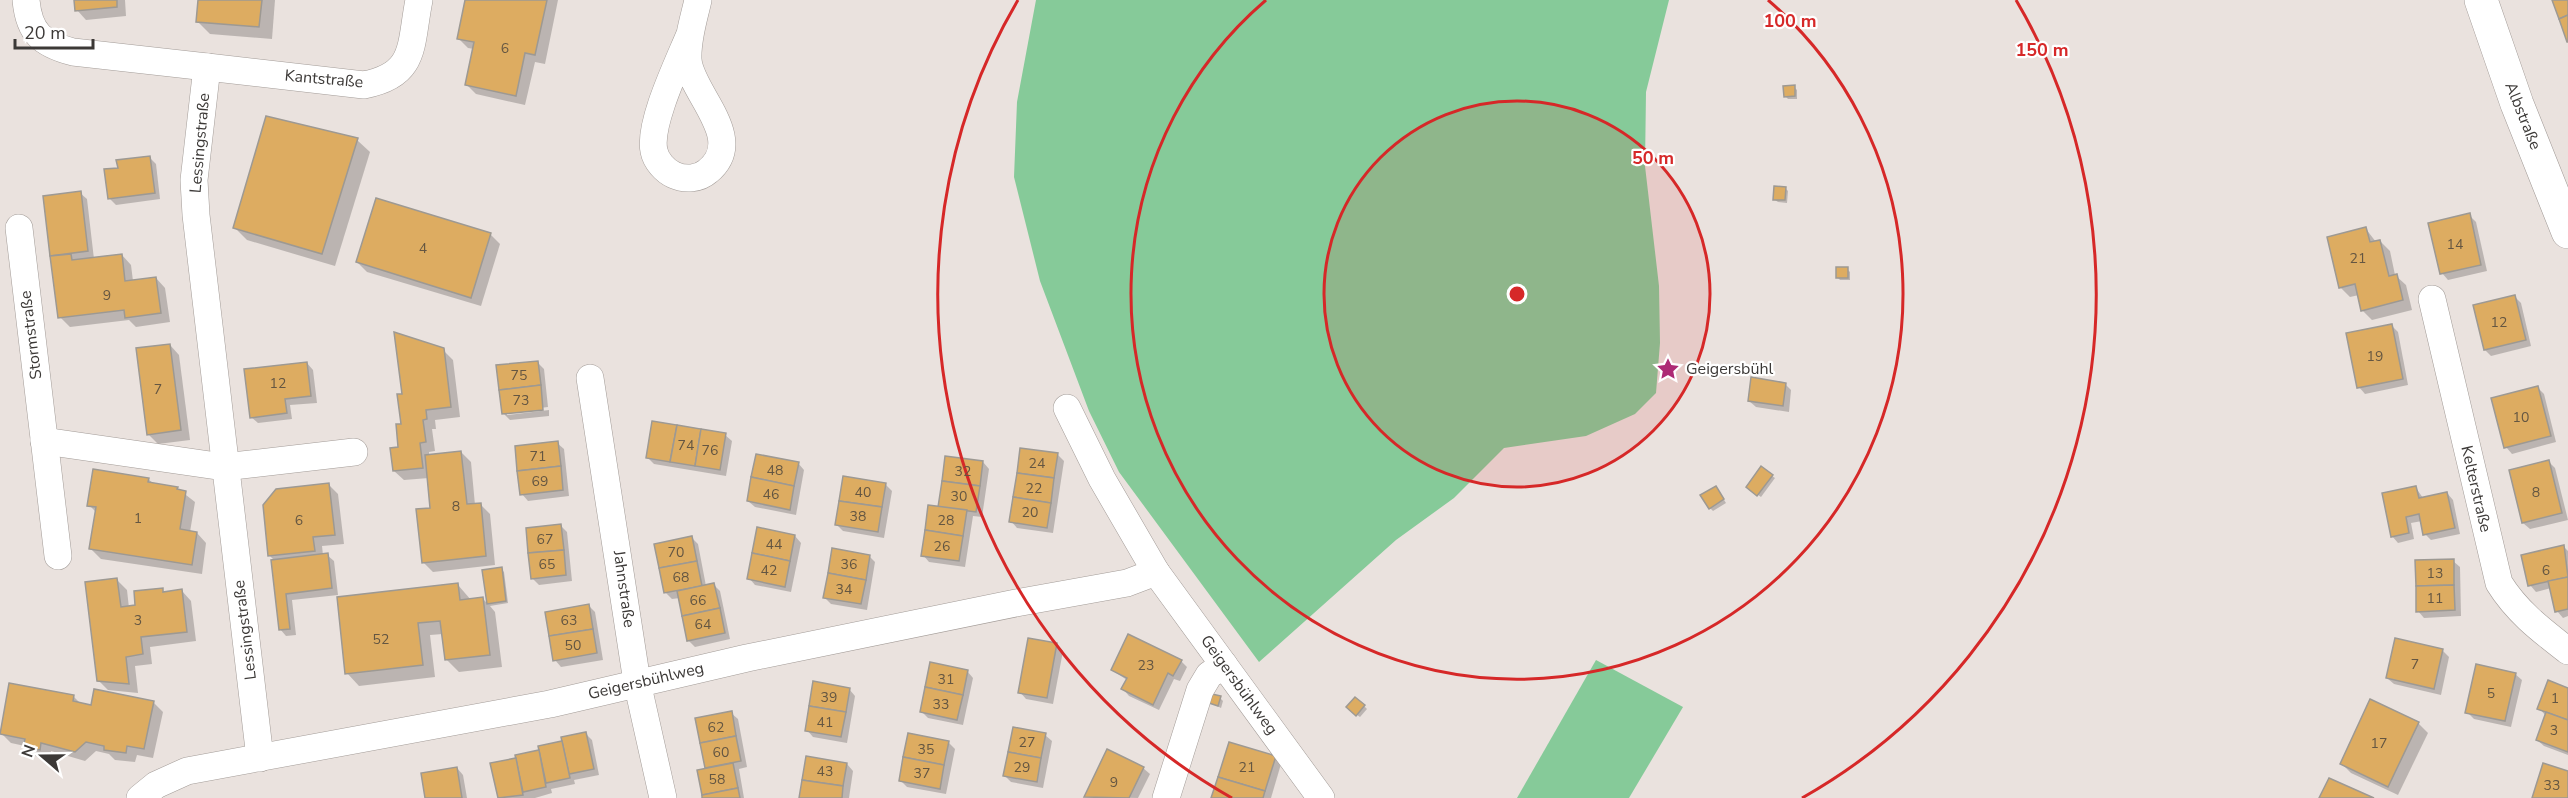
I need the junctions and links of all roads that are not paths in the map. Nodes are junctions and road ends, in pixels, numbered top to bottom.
1 (26, 0) edge
2 (419, 0) edge
3 (698, 0) edge
4 (2481, 0) edge
5 (690, 34) junction
6 (207, 67) junction
7 (2559, 181) edge
8 (19, 228) dead end
9 (2568, 232) edge
10 (2432, 299) dead end
11 (590, 378) dead end
12 (1067, 408) dead end
13 (44, 441) junction
14 (354, 452) dead end
15 (224, 467) junction
16 (58, 556) dead end
17 (1156, 572) junction
18 (2568, 651) edge
19 (1224, 664) junction
20 (637, 682) junction
21 (260, 758) junction
22 (140, 798) edge
23 (663, 798) edge
24 (1166, 798) edge
25 (1321, 798) edge

1 - 6 street
2 - 6 street, Kantstraße
3 - 5 street
4 - 7 street, Albstraße
5 - 5 street
6 - 15 street, Lessingstraße
7 - 9 street, Albstraße
8 - 13 street, Stormstraße
10 - 18 street, Kelterstraße
11 - 20 street, Jahnstraße
12 - 17 street, Geigersbühlweg
13 - 15 street
13 - 16 street, Stormstraße
14 - 15 street
15 - 21 street, Lessingstraße
17 - 19 street, Geigersbühlweg
17 - 20 street, Geigersbühlweg
19 - 24 street
19 - 25 street, Geigersbühlweg
20 - 21 street, Geigersbühlweg
20 - 23 street, Jahnstraße
21 - 22 street, Geigersbühlweg

